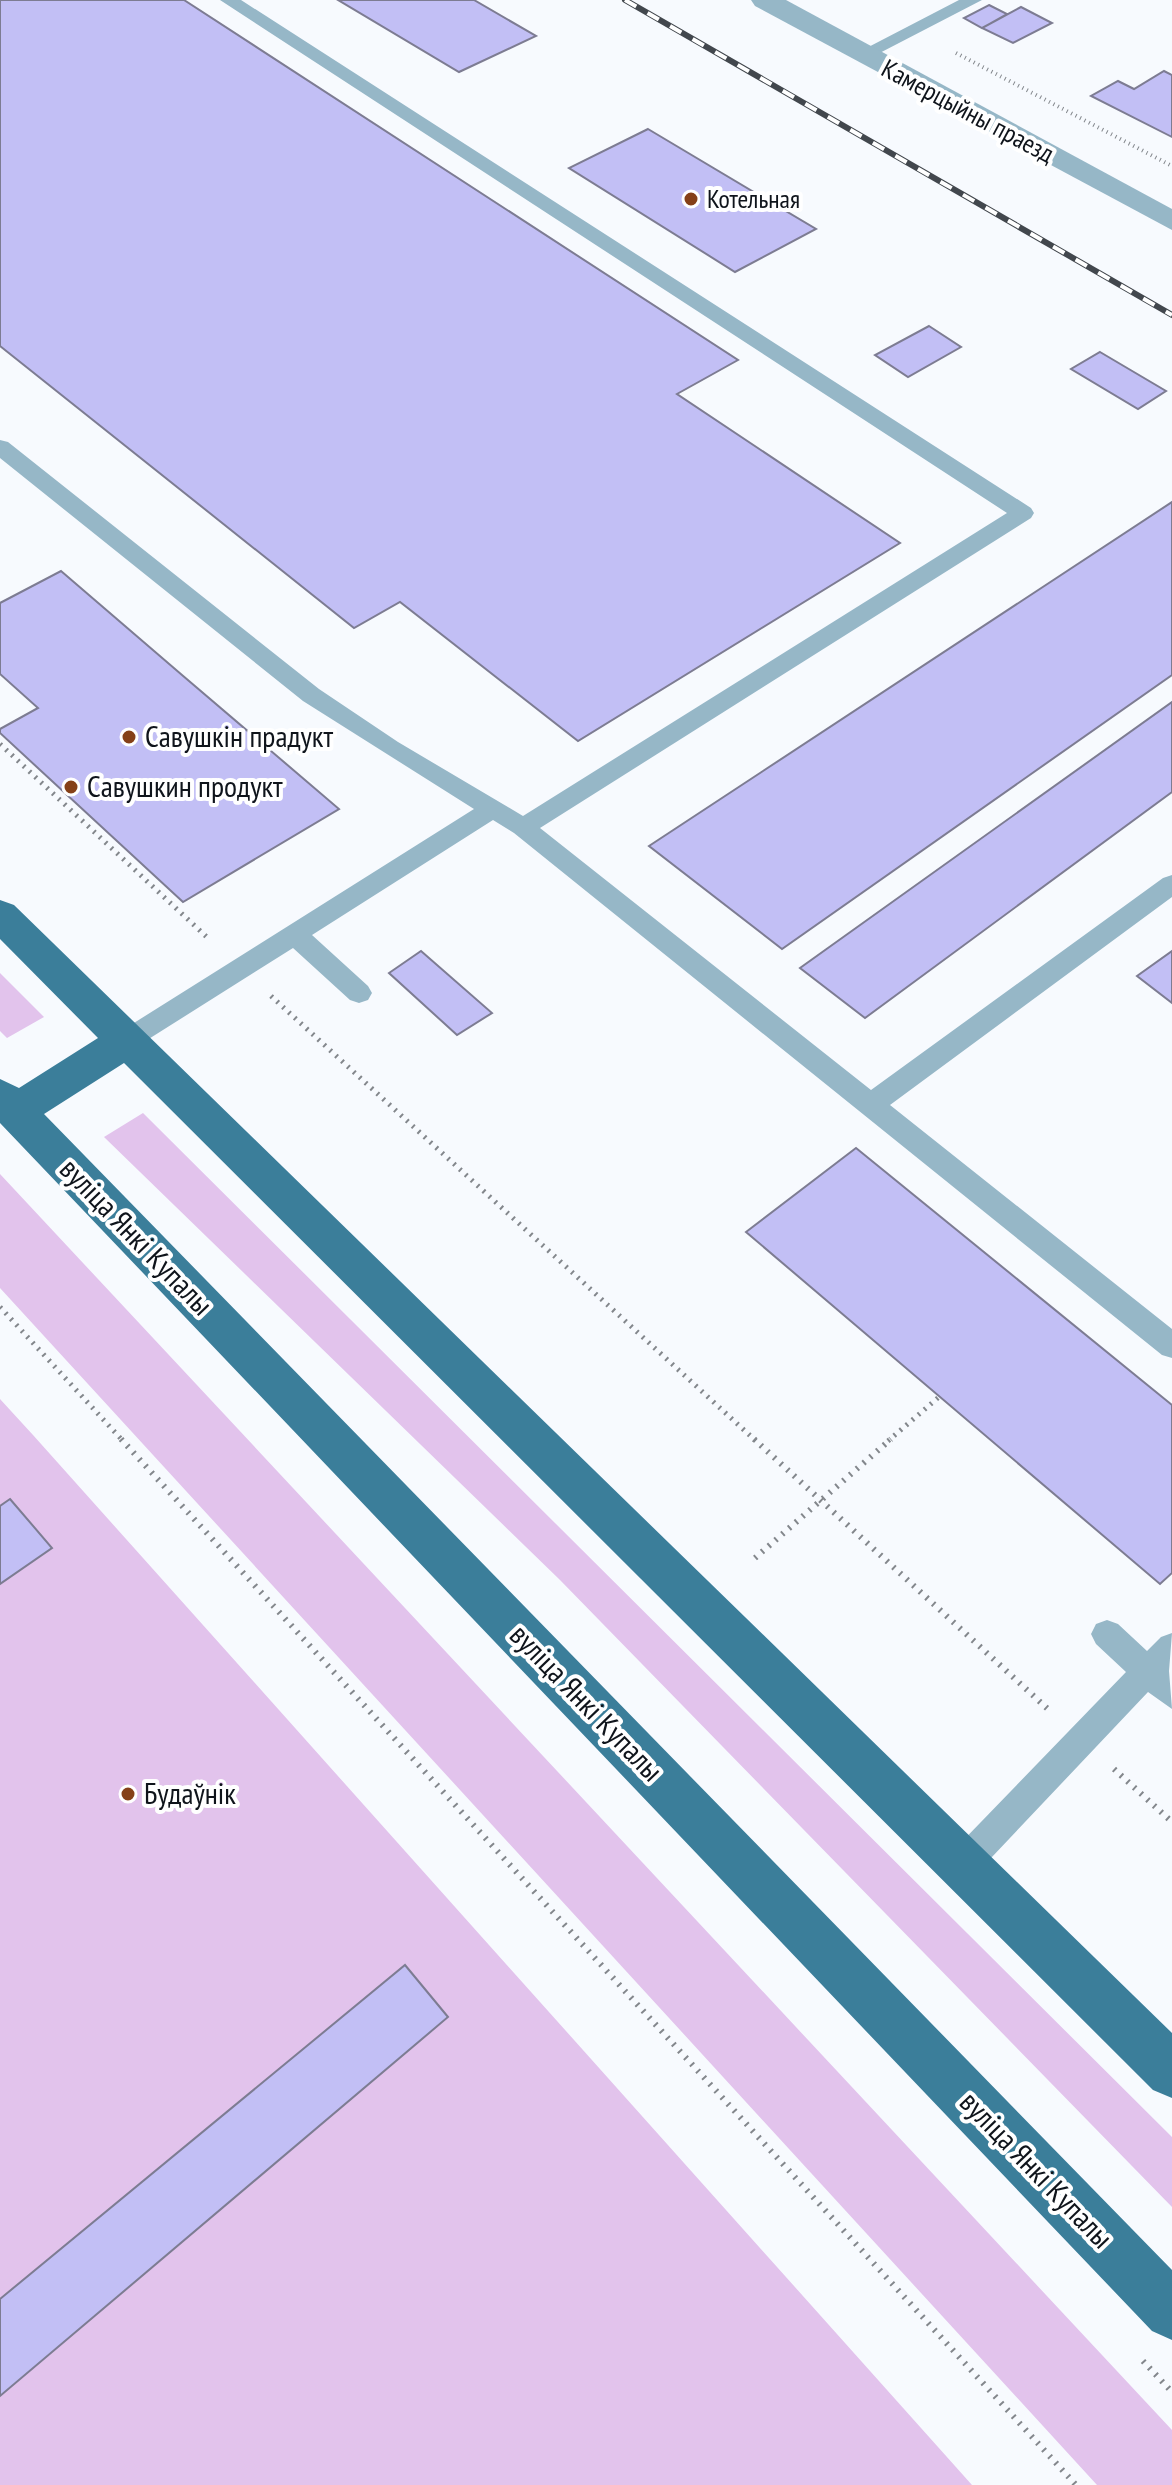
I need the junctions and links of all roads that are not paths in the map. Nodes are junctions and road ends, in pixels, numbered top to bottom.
1 (229, 0) edge
2 (765, 0) edge
3 (973, 0) edge
4 (864, 54) junction
5 (1172, 221) edge
6 (0, 447) edge
7 (494, 808) junction
8 (523, 827) junction
9 (1172, 884) edge
10 (0, 915) edge
11 (294, 934) junction
12 (359, 993) dead end
13 (127, 1040) junction
14 (8, 1103) edge
15 (873, 1103) junction
16 (1172, 1346) edge
17 (1107, 1634) dead end
18 (1172, 1647) edge
19 (1146, 1671) junction
20 (1172, 1694) edge
21 (962, 1865) junction
22 (1172, 2071) edge
23 (1172, 2311) edge

1 - 8 lane
2 - 4 street, Камерцыйны праезд
3 - 4 lane
4 - 5 street, Камерцыйны праезд
6 - 7 lane
7 - 8 lane
7 - 11 lane
8 - 15 lane
9 - 15 lane
10 - 13 main road
11 - 12 lane
11 - 13 lane
13 - 14 main road
13 - 21 main road
14 - 23 main road, вуліца Янкі Купалы
15 - 16 lane
17 - 19 lane
18 - 19 lane
19 - 20 lane
19 - 21 lane
21 - 22 main road

